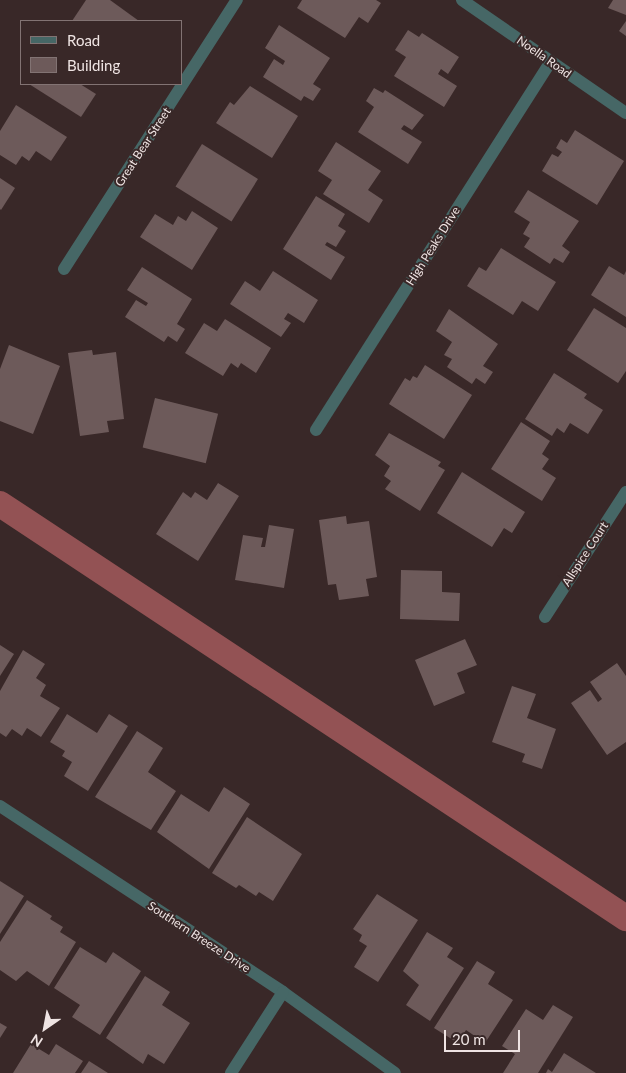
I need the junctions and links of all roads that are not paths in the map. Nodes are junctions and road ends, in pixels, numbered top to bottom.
1 (238, 0) edge
2 (462, 0) edge
3 (550, 62) junction
4 (626, 113) edge
5 (64, 268) dead end
6 (316, 430) dead end
7 (626, 492) edge
8 (545, 617) dead end
9 (0, 806) edge
10 (284, 992) junction
11 (231, 1073) edge
12 (395, 1073) edge

1 - 5 street, Great Bear Street
2 - 3 street, Noella Road
3 - 4 street, Noella Road
3 - 6 street, High Peaks Drive
7 - 8 street, Allspice Court
9 - 10 street, Southern Breeze Drive
10 - 11 street
10 - 12 street, Southern Breeze Drive

